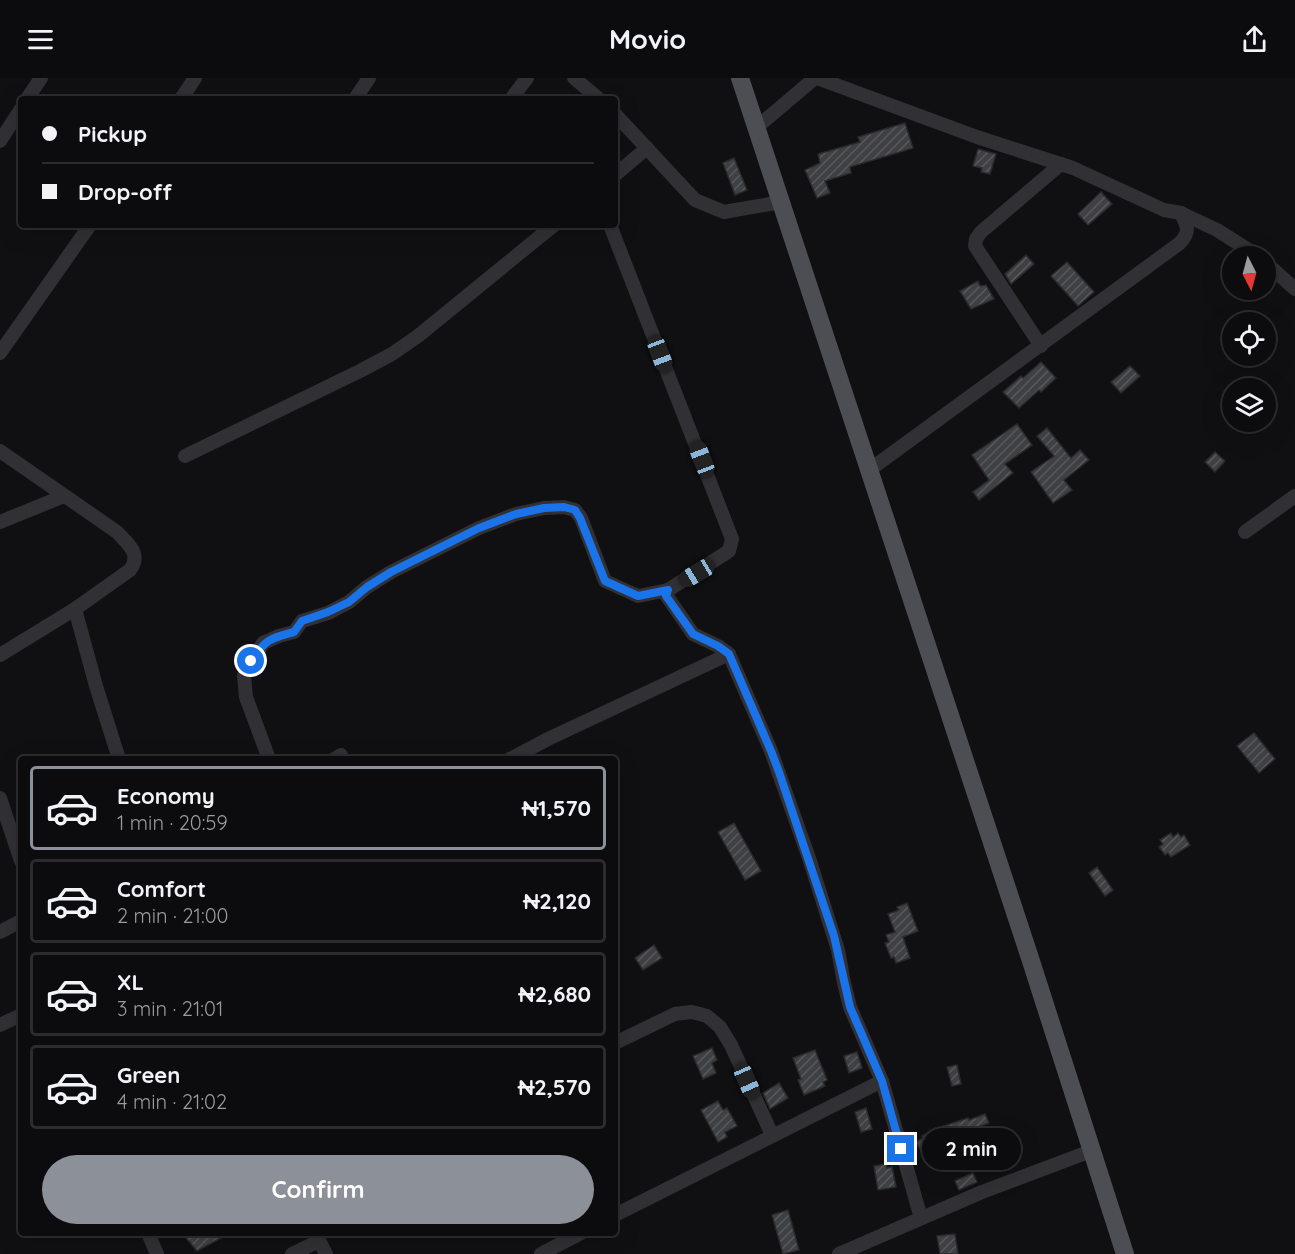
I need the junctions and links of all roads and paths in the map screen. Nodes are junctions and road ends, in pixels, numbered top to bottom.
1 (41, 78) edge
2 (195, 78) edge
3 (369, 78) edge
4 (528, 78) edge
5 (573, 78) edge
6 (740, 78) edge
7 (816, 78) edge
8 (29, 96) edge
9 (183, 96) edge
10 (357, 96) edge
11 (513, 96) edge
12 (595, 96) edge
13 (18, 114) edge
14 (618, 117) edge
15 (756, 128) junction
16 (0, 141) edge
17 (647, 148) junction
18 (1061, 164) junction
19 (618, 172) edge
20 (781, 202) junction
21 (1181, 213) junction
22 (88, 228) edge
23 (550, 228) edge
24 (611, 228) edge
25 (1242, 246) edge
26 (1276, 272) edge
27 (1295, 289) edge
28 (1041, 346) junction
29 (0, 353) edge
30 (0, 451) edge
31 (185, 456) dead end
32 (868, 471) junction
33 (64, 496) junction
34 (1295, 496) edge
35 (0, 522) edge
36 (1245, 532) dead end
37 (668, 590) junction
38 (75, 609) junction
39 (729, 654) junction
40 (0, 655) edge
41 (118, 756) edge
42 (268, 756) edge
43 (516, 756) edge
44 (0, 798) edge
45 (18, 852) edge
46 (18, 923) edge
47 (0, 932) edge
48 (18, 1016) edge
49 (0, 1025) edge
50 (618, 1042) edge
51 (882, 1081) junction
52 (772, 1135) junction
53 (1091, 1151) junction
54 (618, 1213) edge
55 (921, 1218) junction
56 (148, 1236) edge
57 (575, 1236) edge
58 (317, 1237) edge
59 (157, 1254) edge
60 (292, 1254) edge
61 (326, 1254) edge
62 (541, 1254) edge
63 (839, 1254) edge
64 (1125, 1254) edge

1 - 8 street
2 - 9 street
3 - 10 street
4 - 11 street
5 - 12 street
6 - 15 main road
7 - 15 street
7 - 18 street
13 - 16 street
14 - 17 street
15 - 20 main road
17 - 19 street
17 - 20 street
18 - 21 street
18 - 28 street
20 - 32 main road
21 - 25 street
21 - 28 street
22 - 29 street
23 - 31 street
24 - 37 street
26 - 27 street
28 - 32 street
30 - 33 street
32 - 53 main road
33 - 35 street
33 - 38 street
34 - 36 street
37 - 39 street
37 - 42 street
38 - 40 street
38 - 41 street
39 - 43 street
39 - 51 street
44 - 45 street
46 - 47 street
48 - 49 street
50 - 52 street
51 - 52 street
51 - 55 street
52 - 54 street
53 - 55 street
53 - 64 main road
55 - 63 street
56 - 59 street
57 - 62 street
58 - 60 street
58 - 61 street

